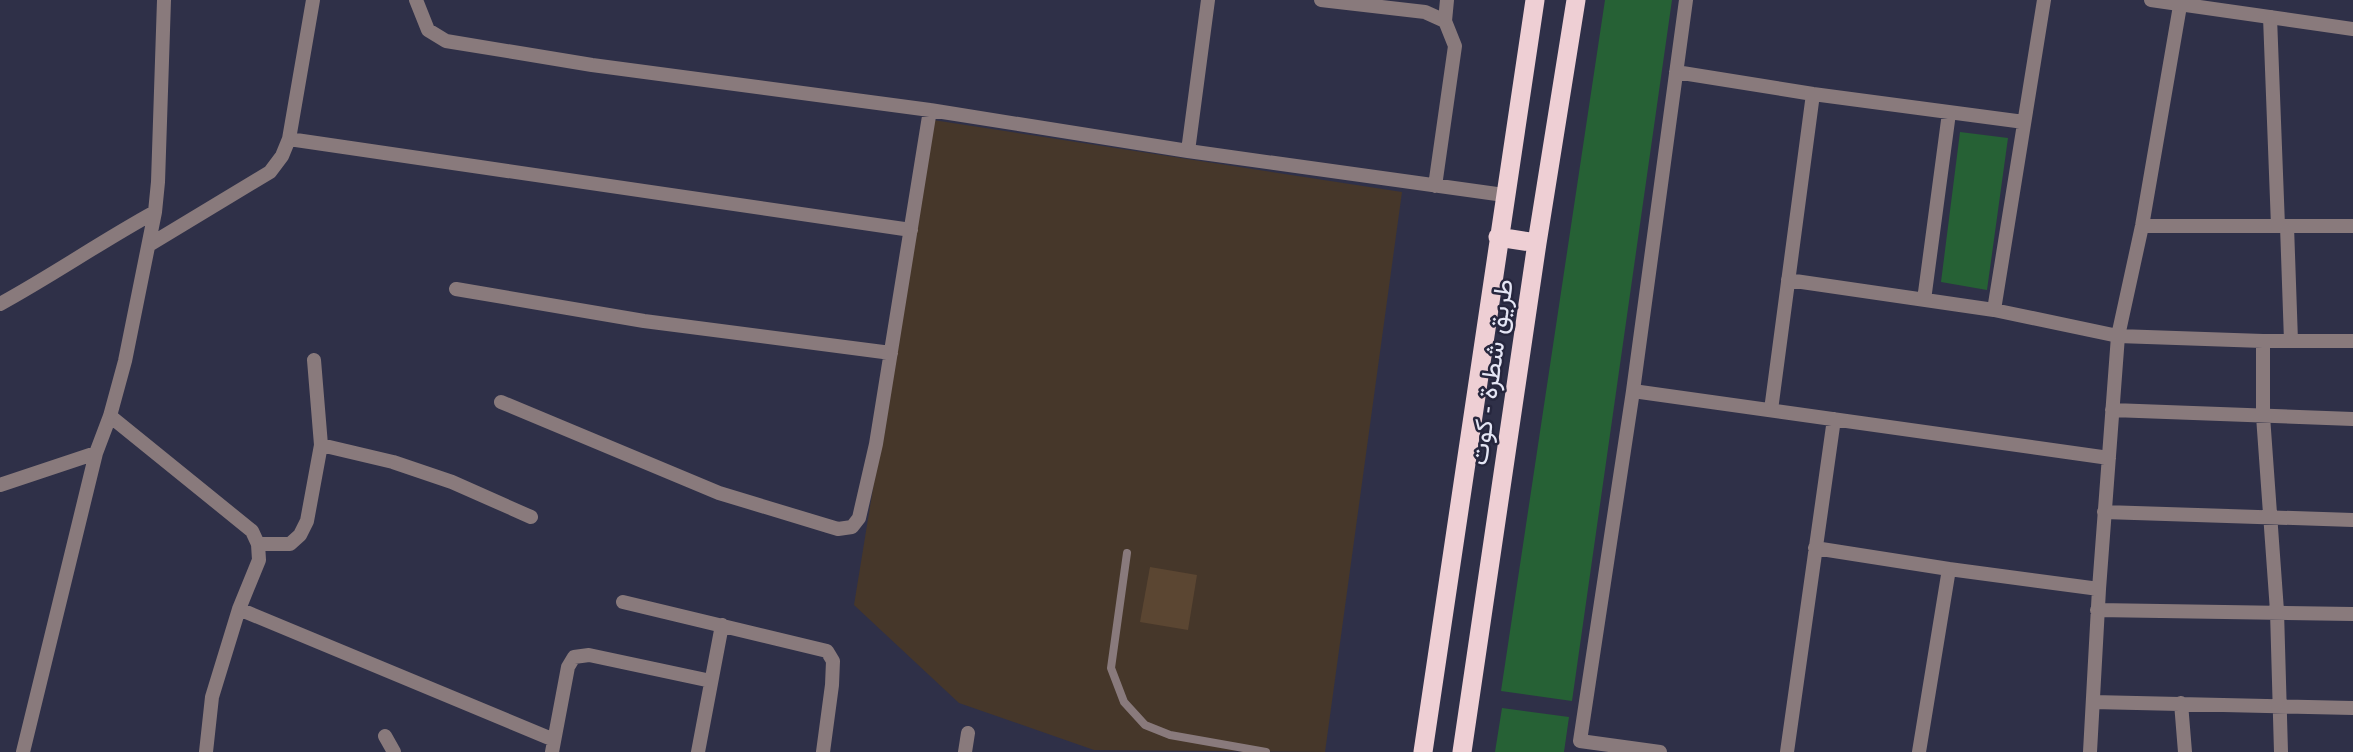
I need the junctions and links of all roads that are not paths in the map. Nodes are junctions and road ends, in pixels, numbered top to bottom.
1 (164, 0) edge
2 (313, 0) edge
3 (416, 0) edge
4 (1208, 0) edge
5 (1321, 0) edge
6 (1447, 0) edge
7 (1535, 0) edge
8 (1576, 0) edge
9 (1686, 0) edge
10 (2044, 0) edge
11 (2151, 0) edge
12 (2181, 2) edge
13 (2270, 18) junction
14 (1445, 21) junction
15 (2353, 29) edge
16 (1676, 72) junction
17 (1813, 94) junction
18 (930, 110) junction
19 (1949, 113) junction
20 (2024, 122) junction
21 (289, 139) junction
22 (1188, 150) junction
23 (1435, 186) junction
24 (1504, 195) junction
25 (155, 212) junction
26 (2142, 226) junction
27 (2282, 226) junction
28 (2353, 226) edge
29 (911, 230) junction
30 (1498, 237) junction
31 (1537, 243) junction
32 (149, 245) junction
33 (1788, 280) junction
34 (456, 289) dead end
35 (1924, 300) junction
36 (0, 304) edge
37 (1994, 310) junction
38 (2118, 336) junction
39 (2263, 341) junction
40 (2291, 341) junction
41 (2353, 341) edge
42 (891, 353) junction
43 (314, 360) dead end
44 (1633, 391) junction
45 (501, 402) dead end
46 (1771, 410) junction
47 (2112, 410) junction
48 (110, 416) junction
49 (2263, 416) junction
50 (1834, 419) junction
51 (2353, 419) edge
52 (321, 445) junction
53 (96, 453) junction
54 (2109, 458) junction
55 (0, 485) edge
56 (2105, 512) junction
57 (531, 517) dead end
58 (2269, 517) junction
59 (2353, 520) edge
60 (258, 544) junction
61 (1815, 548) junction
62 (1127, 553) dead end
63 (1949, 569) junction
64 (2099, 589) junction
65 (623, 602) dead end
66 (239, 609) junction
67 (2097, 610) junction
68 (2277, 611) junction
69 (2353, 614) edge
70 (722, 625) junction
71 (711, 681) junction
72 (2093, 702) junction
73 (2181, 703) junction
74 (2278, 704) junction
75 (2353, 708) edge
76 (968, 733) dead end
77 (384, 736) dead end
78 (553, 746) edge
79 (23, 752) edge
80 (206, 752) edge
81 (394, 752) edge
82 (698, 752) edge
83 (823, 752) edge
84 (965, 752) edge
85 (1266, 752) edge
86 (1423, 752) edge
87 (1462, 752) edge
88 (1660, 752) edge
89 (1787, 752) edge
90 (1919, 752) edge
91 (2090, 752) edge
92 (2185, 752) edge
93 (2281, 752) edge

1 - 25 street
2 - 21 street
3 - 18 street
4 - 22 street
5 - 14 street
6 - 14 street
7 - 24 highway, طريق شطرة - كوت
8 - 31 highway, طريق شطرة - كوت
9 - 16 street
10 - 20 street
11 - 12 street
12 - 13 street
12 - 26 street
13 - 15 street
13 - 27 street
14 - 23 street
16 - 17 street
16 - 44 street
17 - 19 street
17 - 33 street
18 - 22 street
18 - 29 street
19 - 20 street
19 - 35 street
20 - 37 street
21 - 29 street
21 - 32 street
22 - 23 street
23 - 24 street
24 - 30 highway, طريق شطرة - كوت
25 - 32 street
25 - 36 street
26 - 27 street
26 - 38 street
27 - 28 street
27 - 40 street
29 - 42 street
30 - 31 highway
30 - 86 highway, طريق شطرة - كوت
31 - 87 highway, طريق شطرة - كوت
32 - 48 street
33 - 35 street
33 - 46 street
34 - 42 street
35 - 37 street
37 - 38 street
38 - 39 street
38 - 47 street
39 - 40 street
39 - 49 street
40 - 41 street
42 - 45 street
43 - 52 street
44 - 46 street
44 - 88 street
46 - 50 street
47 - 49 street
47 - 54 street
48 - 53 street
48 - 60 street
49 - 51 street
49 - 58 street
50 - 54 street
50 - 61 street
52 - 57 street
52 - 60 street
53 - 55 street
53 - 79 street
54 - 56 street
56 - 58 street
56 - 64 street
58 - 59 street
58 - 68 street
60 - 66 street
61 - 63 street
61 - 89 street
62 - 85 lane
63 - 64 street
63 - 90 street
64 - 67 street
65 - 70 street
66 - 78 street
66 - 80 street
67 - 68 street
67 - 72 street
68 - 69 street
68 - 74 street
70 - 71 street
70 - 83 street
71 - 78 street
71 - 82 street
72 - 73 street
72 - 91 street
73 - 74 street
73 - 92 street
74 - 75 street
74 - 93 street
76 - 84 street
77 - 81 street

